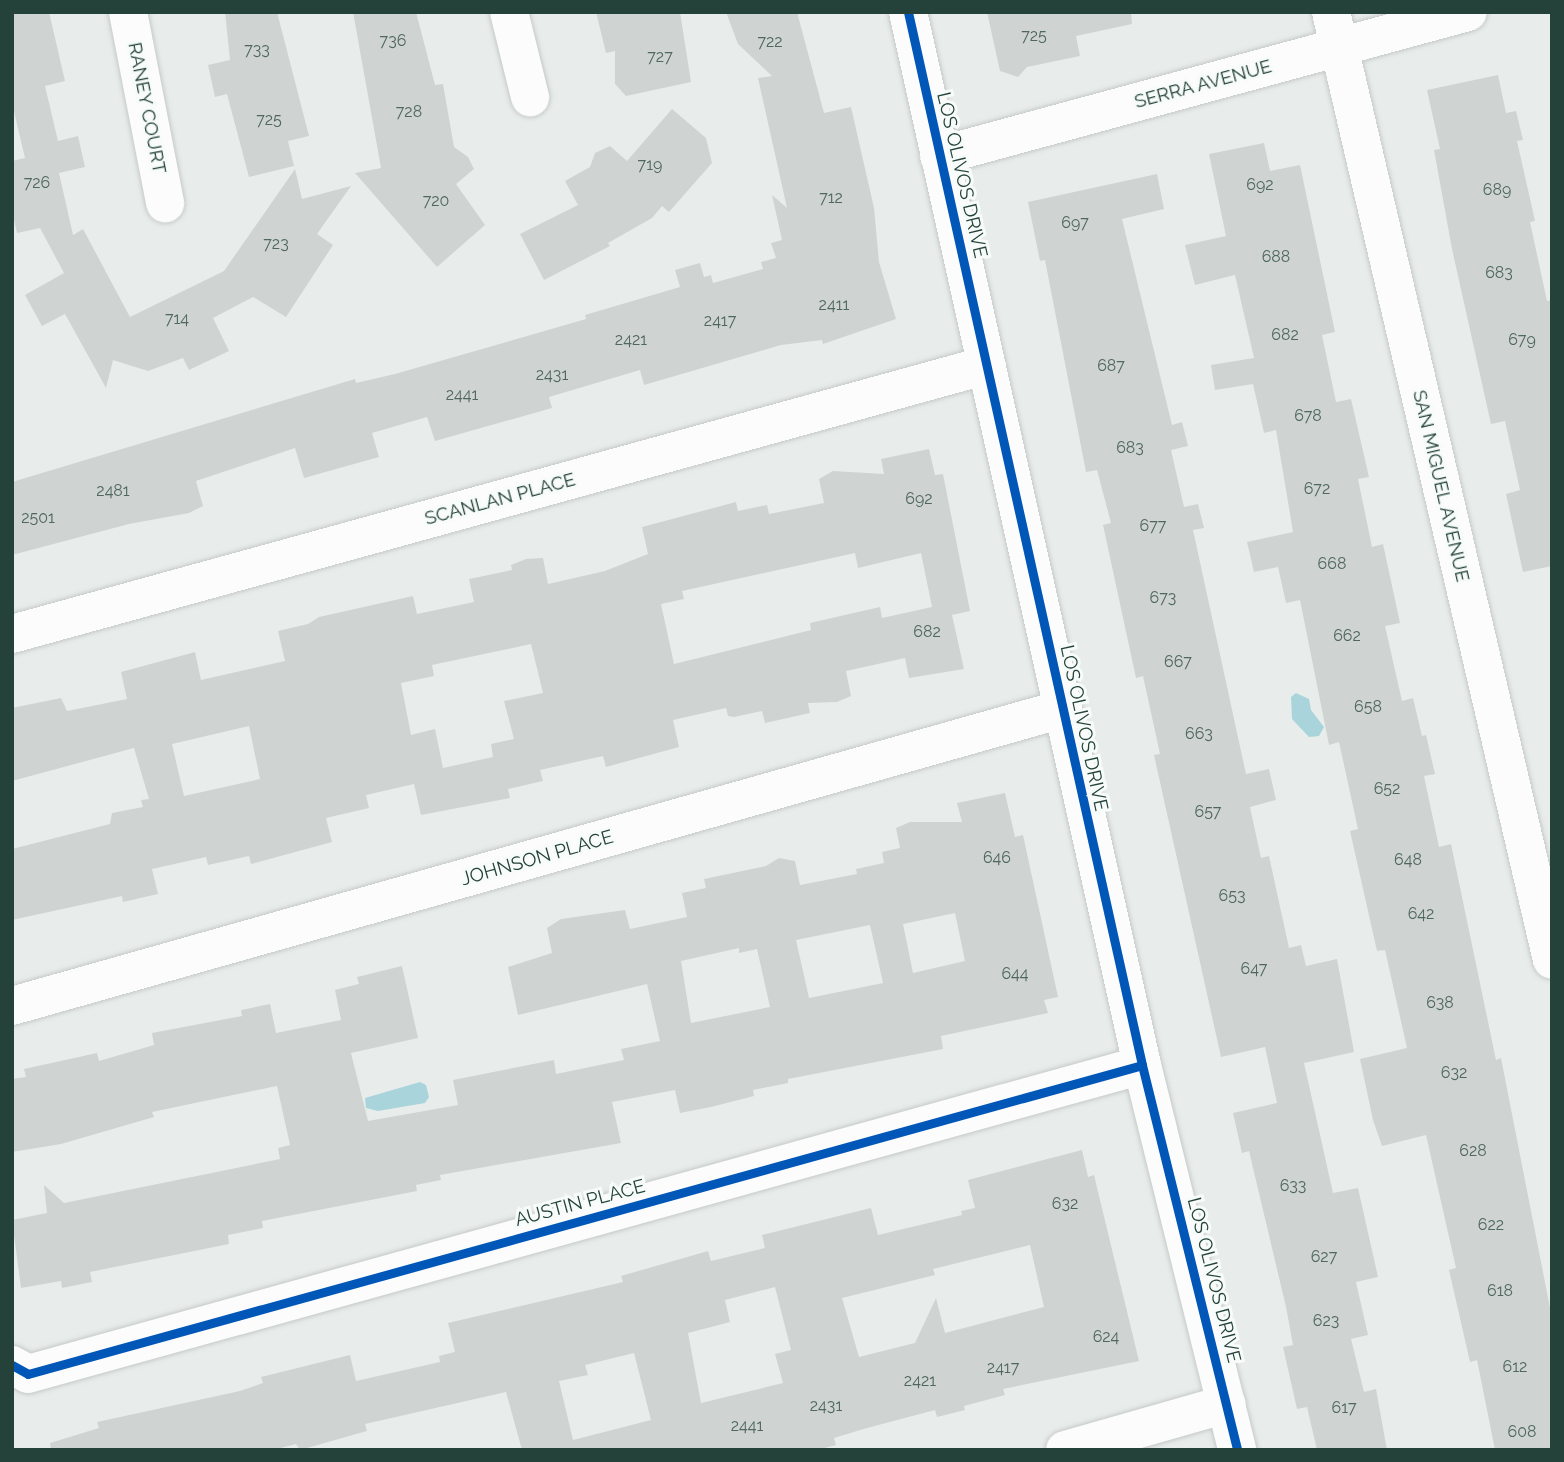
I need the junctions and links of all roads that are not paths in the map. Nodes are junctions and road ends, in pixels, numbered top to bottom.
1 (128, 12) edge
2 (509, 12) edge
3 (908, 12) edge
4 (1468, 12) edge
5 (1335, 29) edge
6 (530, 97) dead end
7 (939, 156) junction
8 (165, 203) dead end
9 (987, 365) junction
10 (12, 634) edge
11 (1062, 709) junction
12 (1552, 960) edge
13 (12, 1006) edge
14 (1142, 1065) junction
15 (20, 1369) edge
16 (1227, 1404) junction
17 (1065, 1450) edge
18 (1237, 1450) edge

1 - 8 street, RANEY COURT
2 - 6 street
3 - 7 street, LOS OLIVOS DRIVE
4 - 5 street, SERRA AVENUE
5 - 7 street, SERRA AVENUE
5 - 12 street, SAN MIGUEL AVENUE
7 - 9 street, LOS OLIVOS DRIVE
9 - 10 street, SCANLAN PLACE
9 - 11 street, LOS OLIVOS DRIVE
11 - 13 street, JOHNSON PLACE
11 - 14 street, LOS OLIVOS DRIVE
14 - 15 street, AUSTIN PLACE
14 - 16 street, LOS OLIVOS DRIVE
16 - 17 street
16 - 18 street, LOS OLIVOS DRIVE

